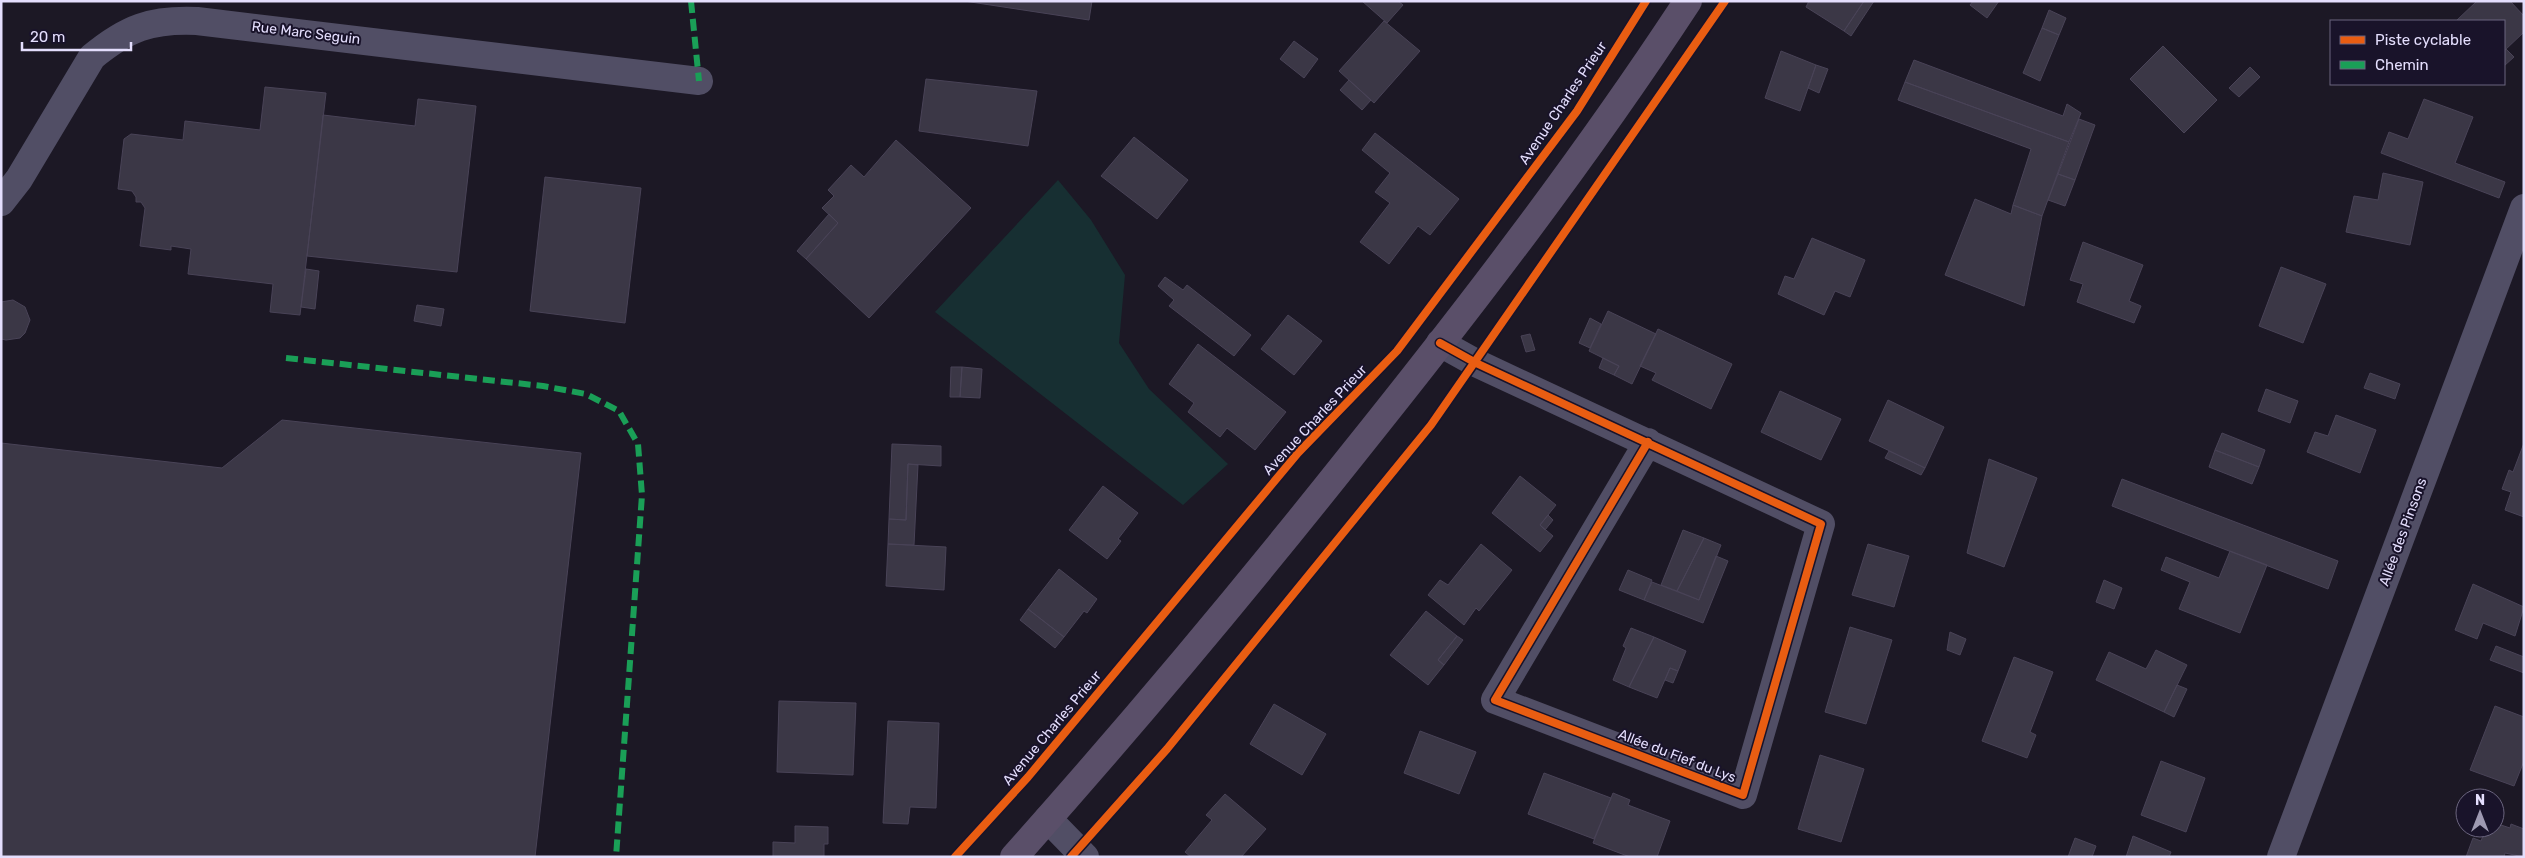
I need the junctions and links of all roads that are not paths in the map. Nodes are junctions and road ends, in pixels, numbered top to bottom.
1 (1688, 1) edge
2 (699, 81) dead end
3 (1, 202) edge
4 (2524, 208) edge
5 (1440, 343) junction
6 (1648, 442) junction
7 (1048, 819) junction
8 (1014, 857) edge
9 (1085, 857) edge
10 (2281, 857) edge

1 - 5 main road
2 - 3 street, Rue Marc Seguin
4 - 10 street, Allée des Pinsons
5 - 6 street, Allée du Fief du Lys
5 - 7 main road
6 - 6 street, Allée du Fief du Lys
7 - 8 main road
7 - 9 street

